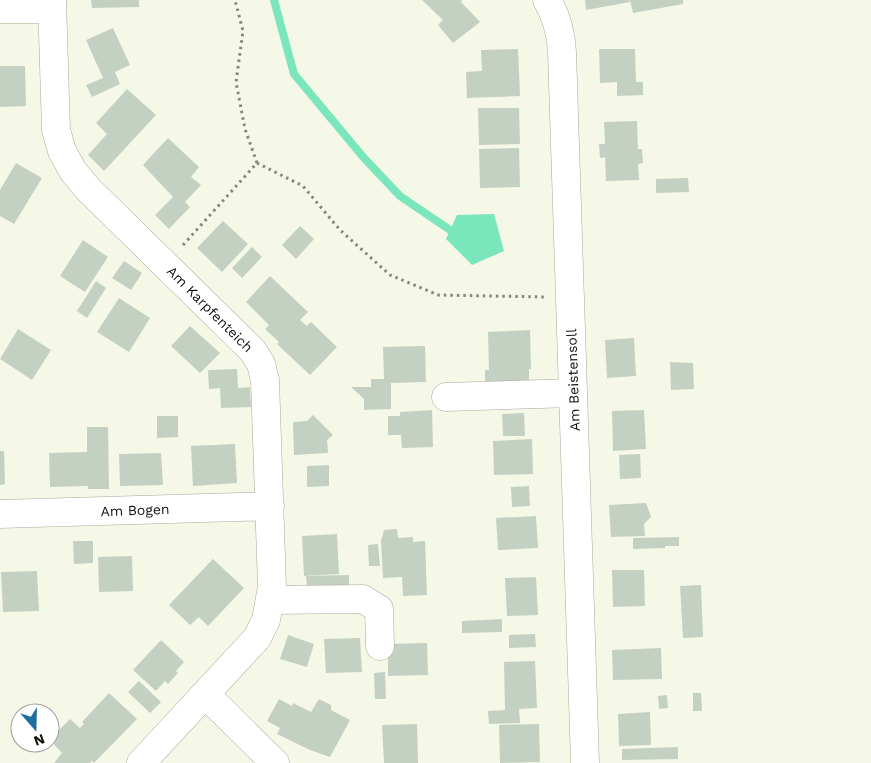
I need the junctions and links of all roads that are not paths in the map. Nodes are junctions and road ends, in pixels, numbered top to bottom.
1 (547, 0) edge
2 (52, 4) edge
3 (0, 9) edge
4 (573, 393) junction
5 (446, 397) dead end
6 (270, 506) junction
7 (0, 514) edge
8 (271, 600) junction
9 (380, 646) dead end
10 (205, 694) junction
11 (141, 763) edge
12 (275, 763) edge
13 (585, 763) edge

1 - 4 street, Am Beistensoll
2 - 3 street
2 - 6 street, Am Karpfenteich
4 - 5 street
4 - 13 street, Am Beistensoll
6 - 7 street, Am Bogen
6 - 8 street, Am Karpfenteich
8 - 9 street
8 - 10 street, Am Karpfenteich
10 - 11 street, Am Karpfenteich
10 - 12 street

